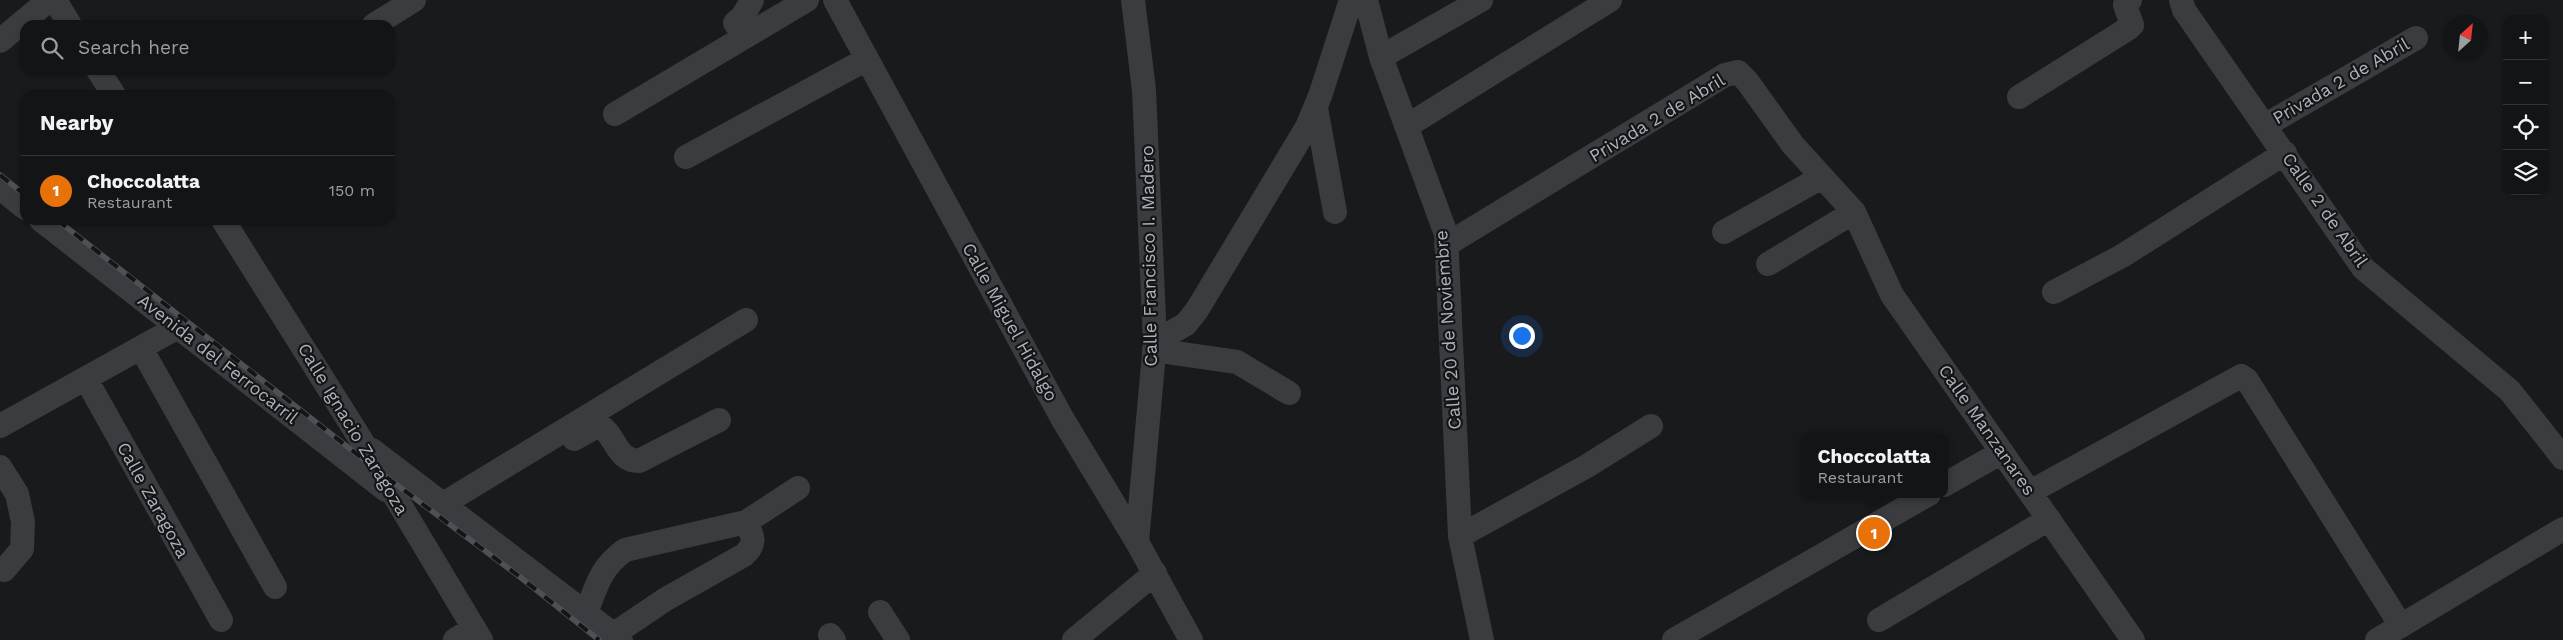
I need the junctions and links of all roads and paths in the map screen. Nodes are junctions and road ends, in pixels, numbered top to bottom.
1 (49, 0) edge
2 (55, 0) edge
3 (414, 0) edge
4 (752, 0) edge
5 (807, 0) edge
6 (835, 0) edge
7 (1133, 0) edge
8 (1351, 0) edge
9 (1366, 0) edge
10 (1481, 0) edge
11 (1610, 0) edge
12 (2130, 0) edge
13 (2181, 0) edge
14 (25, 20) edge
15 (67, 20) edge
16 (382, 20) edge
17 (735, 23) dead end
18 (20, 24) edge
19 (2416, 38) dead end
20 (0, 41) edge
21 (1381, 57) junction
22 (867, 59) junction
23 (101, 75) edge
24 (111, 90) edge
25 (2019, 97) dead end
26 (1316, 108) junction
27 (615, 114) dead end
28 (2266, 124) junction
29 (1407, 126) junction
30 (2285, 153) junction
31 (686, 157) dead end
32 (1822, 177) junction
33 (0, 188) edge
34 (20, 204) edge
35 (1335, 212) dead end
36 (1854, 212) junction
37 (46, 225) edge
38 (226, 225) edge
39 (1724, 232) dead end
40 (1446, 245) junction
41 (1768, 264) dead end
42 (2054, 292) dead end
43 (746, 320) dead end
44 (178, 327) junction
45 (1154, 346) junction
46 (141, 348) junction
47 (86, 379) junction
48 (1289, 392) dead end
49 (720, 420) dead end
50 (0, 426) edge
51 (1652, 426) dead end
52 (363, 443) junction
53 (2002, 452) junction
54 (2563, 458) edge
55 (0, 467) edge
56 (1948, 483) edge
57 (798, 488) dead end
58 (2030, 492) junction
59 (395, 498) junction
60 (1922, 498) edge
61 (449, 509) junction
62 (2049, 519) junction
63 (746, 522) junction
64 (2563, 529) edge
65 (1460, 536) junction
66 (1137, 542) junction
67 (4, 570) dead end
68 (1155, 573) junction
69 (274, 587) dead end
70 (880, 612) dead end
71 (586, 613) junction
72 (221, 620) dead end
73 (1879, 620) dead end
74 (2401, 626) junction
75 (470, 636) edge
76 (618, 637) edge
77 (898, 640) edge
78 (1074, 640) edge
79 (1191, 640) edge
80 (1482, 640) edge
81 (1674, 640) edge
82 (2133, 640) edge
83 (2377, 640) edge

1 - 14 street
2 - 15 street
3 - 16 street
4 - 17 street
5 - 27 street
6 - 22 street, Calle Miguel Hidalgo
7 - 45 street, Calle Francisco I. Madero
8 - 26 street
9 - 21 street, Calle 20 de Noviembre
10 - 21 street
11 - 29 street
12 - 25 street
13 - 28 street, Calle 2 de Abril
18 - 20 street
19 - 28 street, Privada 2 de Abril
21 - 29 street, Calle 20 de Noviembre
22 - 31 street
22 - 66 street, Calle Miguel Hidalgo
23 - 24 street
26 - 35 street
26 - 45 street
28 - 30 street, Calle 2 de Abril
29 - 40 street, Calle 20 de Noviembre
30 - 42 street
30 - 54 street, Calle 2 de Abril
32 - 36 street, Privada 2 de Abril
32 - 39 street
32 - 40 street, Privada 2 de Abril
33 - 34 street
36 - 41 street
36 - 53 street, Calle Manzanares
37 - 44 street, Avenida del Ferrocarril
38 - 52 street, Calle Ignacio Zaragoza
40 - 65 street, Calle 20 de Noviembre
43 - 61 street
44 - 46 street
44 - 59 street, Avenida del Ferrocarril
45 - 48 street
45 - 66 street, Calle Francisco I. Madero
46 - 47 street
46 - 69 street
47 - 50 street
47 - 72 street, Calle Zaragoza
49 - 61 street
51 - 65 street
52 - 59 street, Calle Ignacio Zaragoza
52 - 61 street
53 - 56 street
53 - 58 street, Calle Manzanares
55 - 67 street
57 - 63 street
58 - 62 street, Calle Manzanares
58 - 74 street
59 - 75 street, Calle Ignacio Zaragoza
60 - 81 street
61 - 71 street
62 - 73 street
62 - 82 street, Calle Manzanares
63 - 71 street
63 - 76 street
64 - 74 street
65 - 80 street, Calle 20 de Noviembre
66 - 68 street, Calle Miguel Hidalgo
68 - 78 street
68 - 79 street, Calle Miguel Hidalgo
70 - 77 street
71 - 76 street
74 - 83 street

